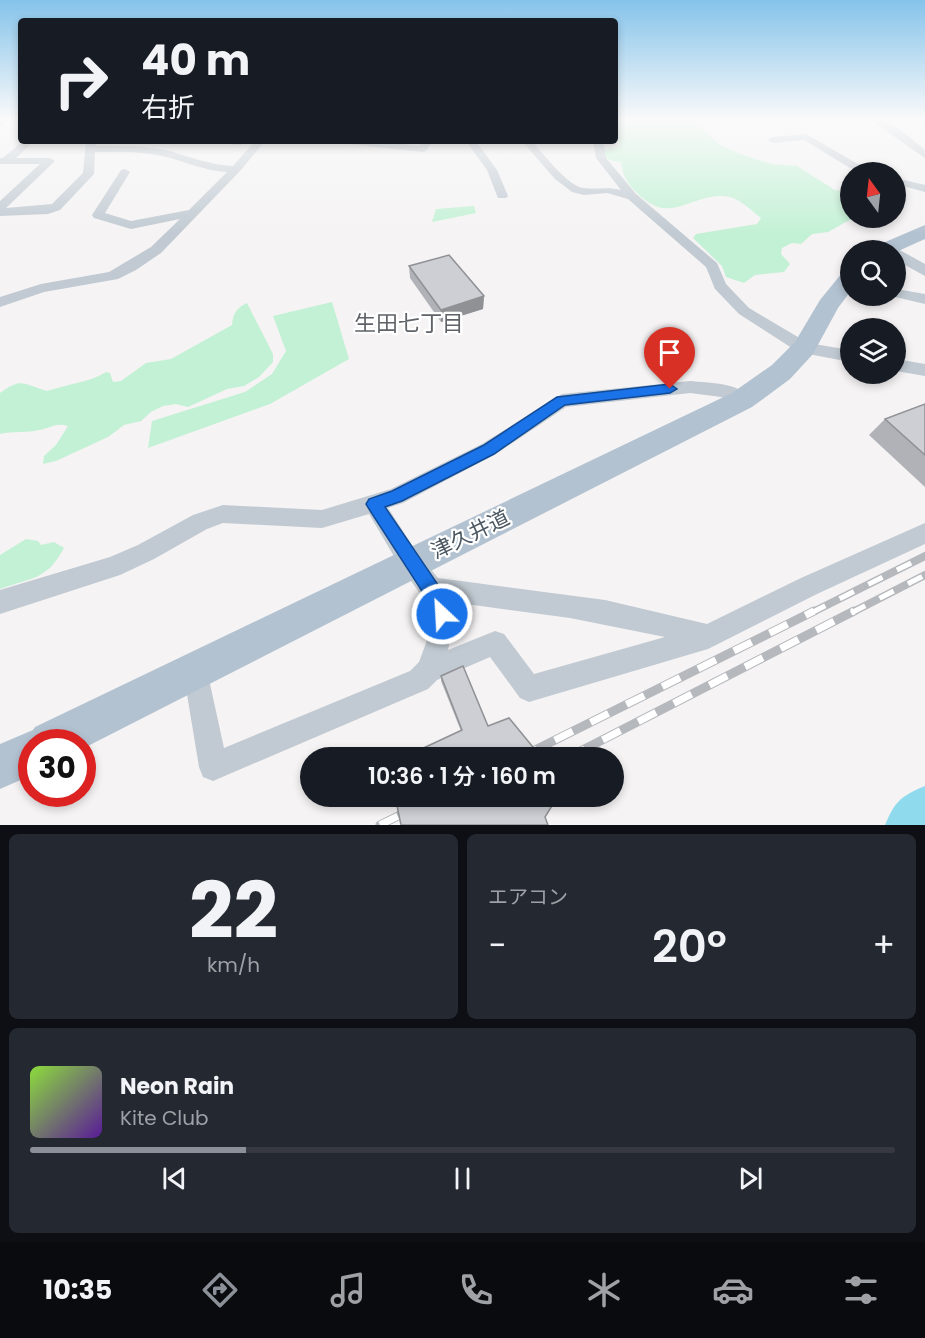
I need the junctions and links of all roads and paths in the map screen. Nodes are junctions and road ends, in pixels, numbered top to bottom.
1 (89, 158) edge
2 (178, 158) edge
3 (246, 158) edge
4 (483, 158) edge
5 (542, 158) edge
6 (601, 158) edge
7 (3, 161) edge
8 (236, 169) junction
9 (125, 172) dead end
10 (906, 184) edge
11 (8, 185) dead end
12 (24, 185) junction
13 (925, 189) edge
14 (502, 196) dead end
15 (632, 196) junction
16 (0, 207) edge
17 (0, 212) edge
18 (191, 213) junction
19 (925, 231) edge
20 (906, 242) edge
21 (906, 260) edge
22 (925, 271) edge
23 (840, 291) edge
24 (906, 295) edge
25 (925, 299) edge
26 (0, 302) edge
27 (804, 348) junction
28 (840, 354) edge
29 (906, 367) edge
30 (925, 370) edge
31 (742, 400) junction
32 (374, 504) junction
33 (925, 533) edge
34 (421, 576) junction
35 (0, 602) edge
36 (708, 637) junction
37 (196, 670) junction
38 (428, 671) junction
39 (76, 729) edge
40 (18, 759) edge
41 (0, 768) edge

1 - 17 street
2 - 8 street
3 - 8 street
4 - 14 street
5 - 15 street
6 - 15 street
7 - 12 street
8 - 18 street
9 - 18 street
10 - 13 street
11 - 12 street
12 - 16 street
15 - 27 street
18 - 26 street
19 - 20 main road
21 - 22 street
23 - 27 main road, 津久井道
24 - 25 street
27 - 28 street
27 - 31 main road, 津久井道
29 - 30 street
31 - 32 street
31 - 34 main road, 津久井道
32 - 34 street
32 - 35 street
33 - 36 street
34 - 36 street
34 - 37 main road, 津久井道
34 - 38 street
36 - 38 street
37 - 38 street
37 - 39 main road, 津久井道
40 - 41 main road

